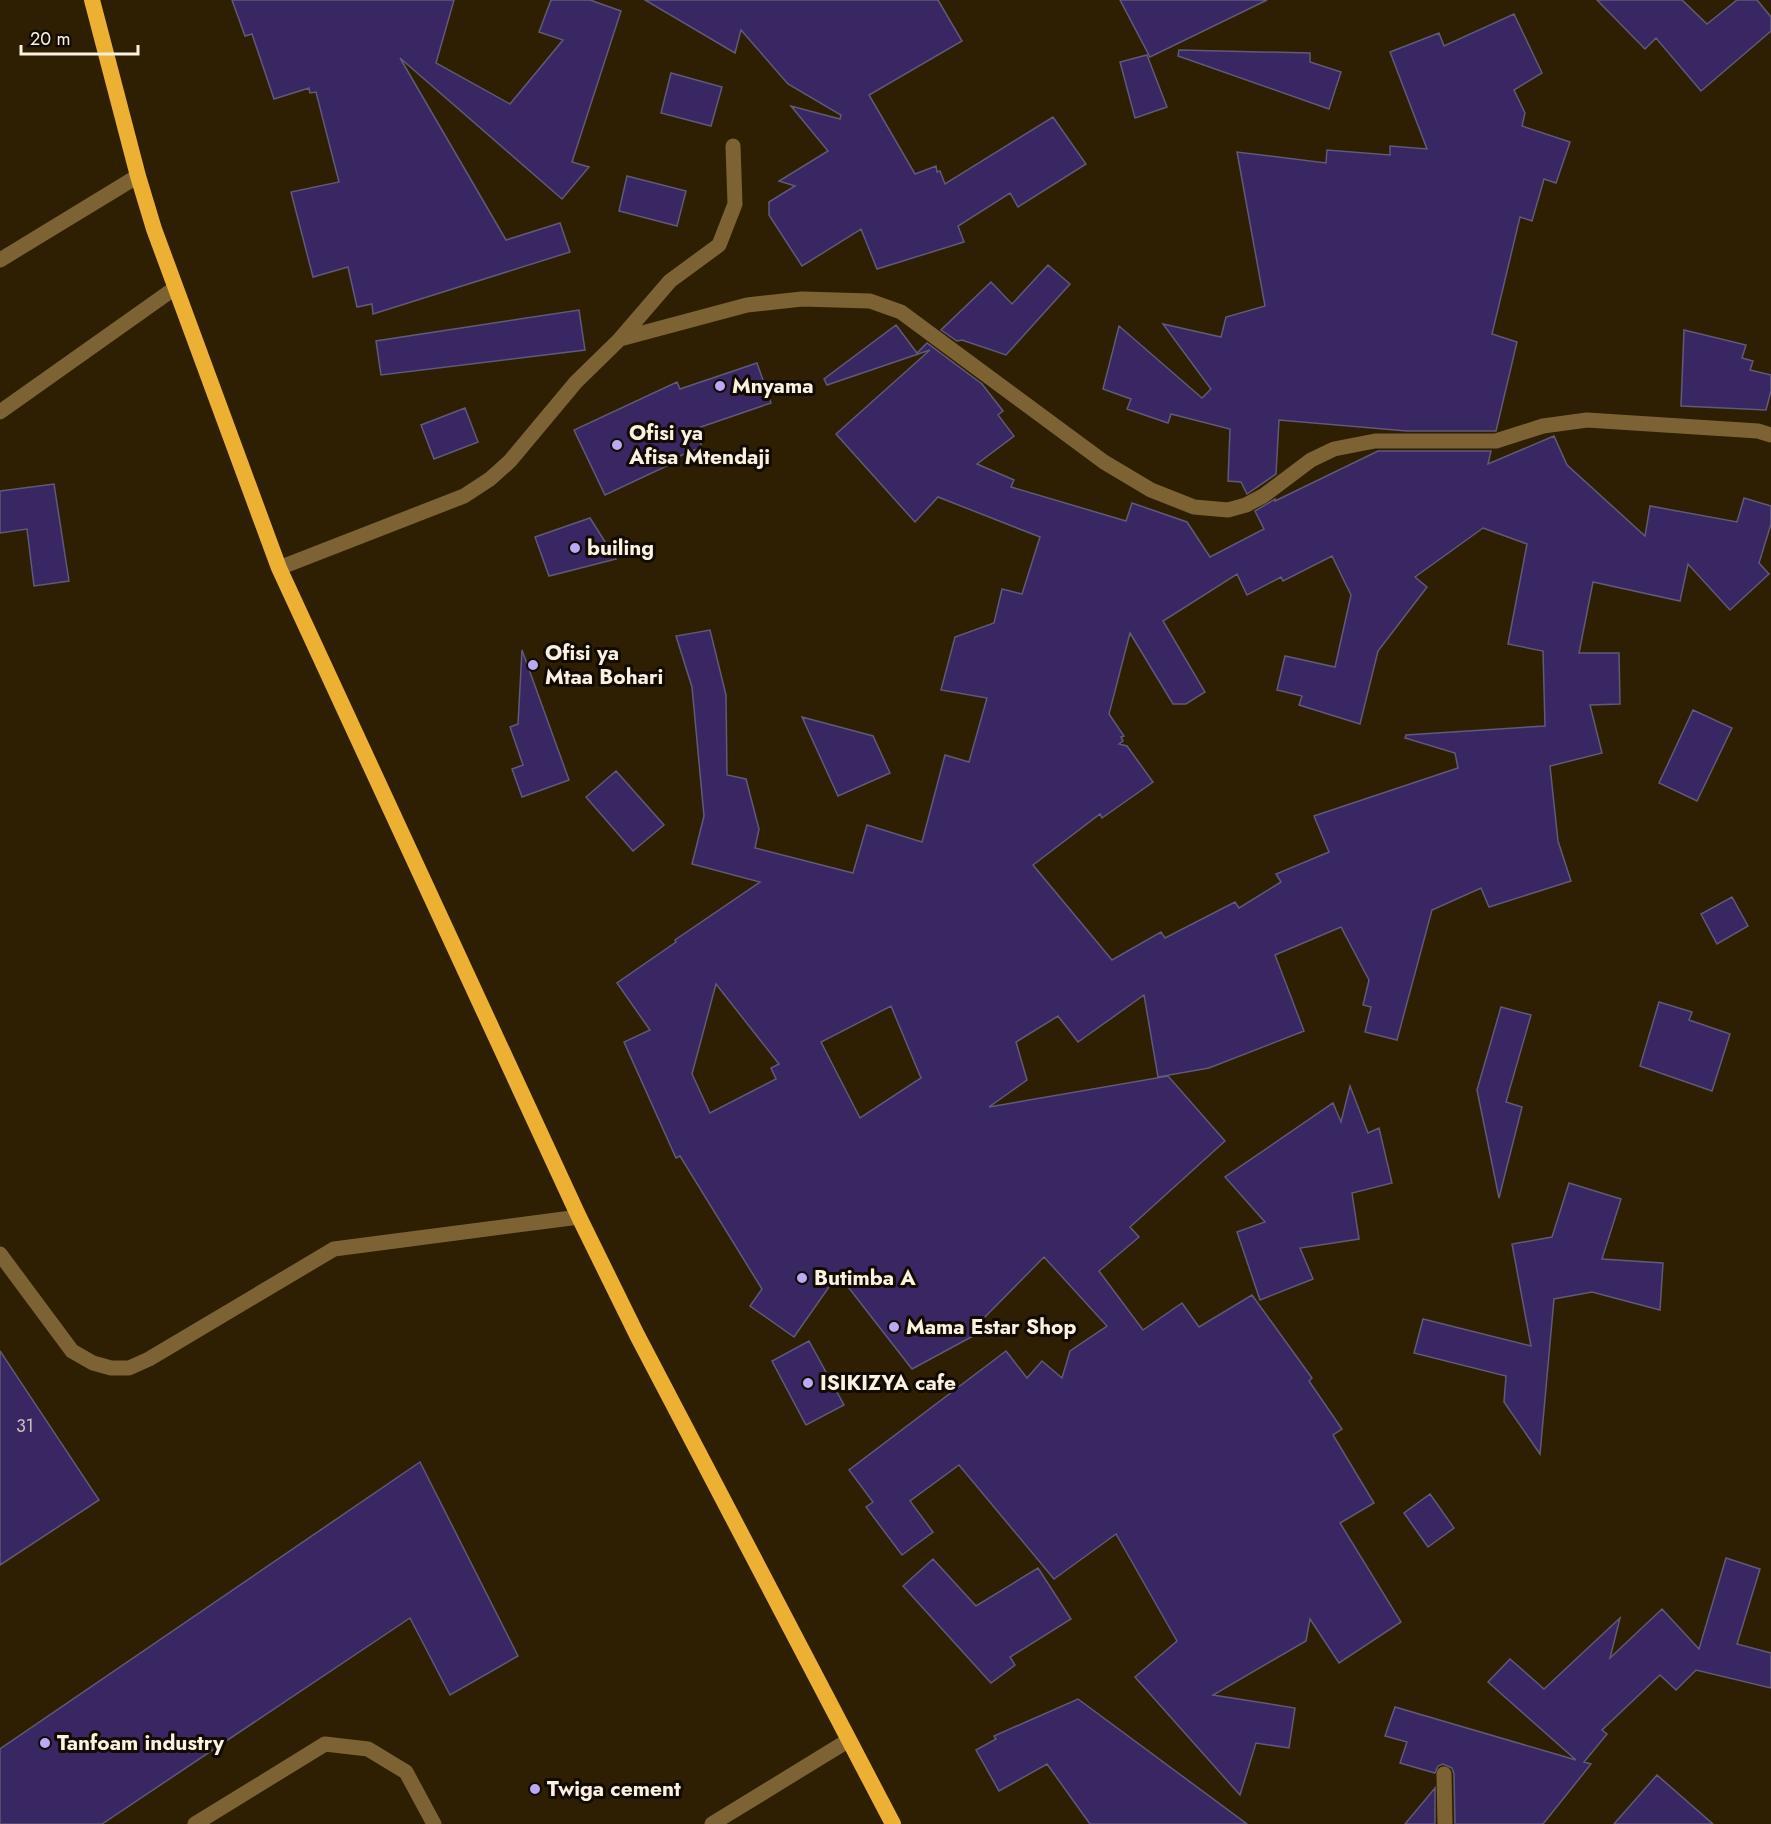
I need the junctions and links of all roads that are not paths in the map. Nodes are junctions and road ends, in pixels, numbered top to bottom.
1 (92, 0) edge
2 (733, 146) dead end
3 (138, 176) junction
4 (0, 260) edge
5 (176, 288) junction
6 (620, 339) junction
7 (0, 412) edge
8 (1771, 435) edge
9 (279, 568) junction
10 (579, 1217) junction
11 (0, 1254) edge
12 (849, 1740) junction
13 (1444, 1774) dead end
14 (195, 1824) edge
15 (434, 1824) edge
16 (712, 1824) edge
17 (893, 1824) edge
18 (1446, 1824) edge

1 - 3 highway
2 - 6 street
3 - 4 street
3 - 5 highway
5 - 7 street
5 - 9 highway
6 - 8 street
6 - 9 street
9 - 10 highway
10 - 11 street
10 - 12 highway
12 - 16 street
12 - 17 highway
13 - 18 street
14 - 15 street

